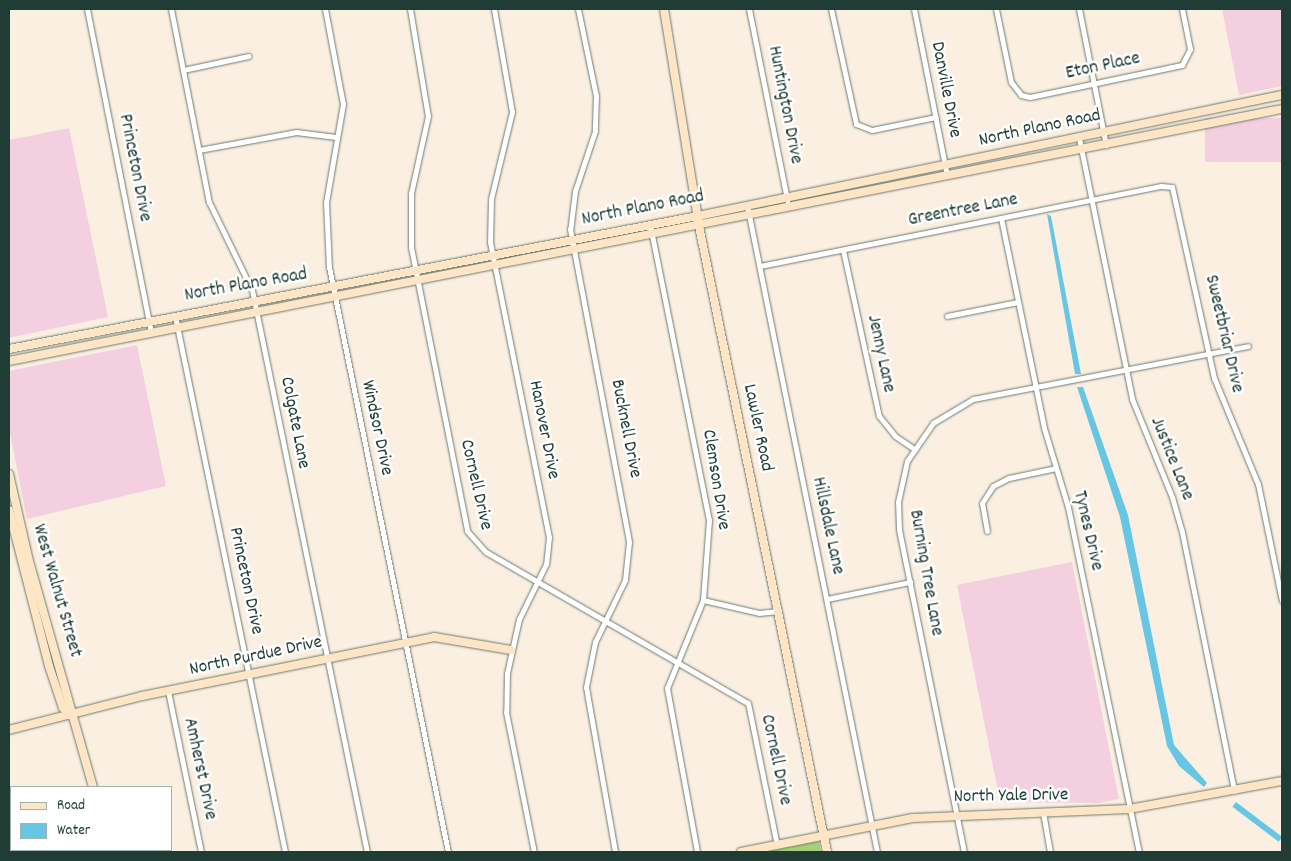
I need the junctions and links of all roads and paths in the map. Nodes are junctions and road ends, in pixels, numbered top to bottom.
1 (87, 9) edge
2 (171, 9) edge
3 (325, 9) edge
4 (410, 9) edge
5 (494, 9) edge
6 (578, 9) edge
7 (664, 9) edge
8 (749, 9) edge
9 (831, 9) edge
10 (914, 9) edge
11 (996, 9) edge
12 (1079, 9) edge
13 (1182, 9) edge
14 (250, 56) dead end
15 (183, 70) junction
16 (1094, 84) junction
17 (1282, 95) edge
18 (1282, 109) edge
19 (936, 117) junction
20 (1104, 133) junction
21 (336, 137) junction
22 (1079, 138) junction
23 (1106, 145) junction
24 (199, 150) junction
25 (1082, 150) junction
26 (945, 165) junction
27 (947, 176) junction
28 (1172, 188) joint
29 (787, 196) junction
30 (1091, 200) junction
31 (746, 205) junction
32 (789, 208) junction
33 (698, 216) junction
34 (749, 217) junction
35 (1001, 218) junction
36 (650, 225) junction
37 (700, 226) junction
38 (652, 236) junction
39 (572, 239) junction
40 (843, 250) junction
41 (574, 251) junction
42 (493, 255) junction
43 (495, 266) junction
44 (760, 266) junction
45 (414, 271) junction
46 (416, 281) junction
47 (333, 287) junction
48 (334, 296) junction
49 (255, 301) junction
50 (1018, 302) junction
51 (257, 312) junction
52 (175, 316) junction
53 (947, 316) dead end
54 (149, 321) junction
55 (178, 328) junction
56 (102, 330) junction
57 (151, 333) junction
58 (58, 339) junction
59 (1248, 346) dead end
60 (9, 349) edge
61 (71, 349) junction
62 (1209, 354) junction
63 (9, 361) edge
64 (1126, 372) junction
65 (1035, 385) junction
66 (914, 449) junction
67 (1056, 468) junction
68 (9, 474) edge
69 (9, 510) edge
70 (987, 531) dead end
71 (538, 582) junction
72 (910, 582) junction
73 (827, 599) junction
74 (702, 600) junction
75 (1282, 601) edge
76 (778, 611) junction
77 (607, 621) junction
78 (405, 643) junction
79 (511, 650) junction
80 (327, 658) junction
81 (677, 660) junction
82 (248, 675) junction
83 (168, 691) junction
84 (72, 716) junction
85 (9, 730) edge
86 (1282, 781) edge
87 (93, 786) edge
88 (1234, 791) junction
89 (1129, 809) junction
90 (1043, 812) junction
91 (956, 813) junction
92 (872, 826) junction
93 (823, 836) junction
94 (777, 845) junction
95 (201, 852) edge
96 (285, 852) edge
97 (367, 852) edge
98 (448, 852) edge
99 (534, 852) edge
100 (615, 852) edge
101 (697, 852) edge
102 (741, 852) edge
103 (826, 852) edge
104 (877, 852) edge
105 (964, 852) edge
106 (1050, 852) edge
107 (1138, 852) edge

1 - 54 street, Princeton Drive
2 - 15 street, Colgate Lane
3 - 21 street, Windsor Drive
4 - 45 street, Cornell Drive
5 - 42 street, Hanover Drive
6 - 39 street, Bucknell Drive
7 - 33 main road, Lawler Road
8 - 29 street, Huntington Drive
9 - 19 street
10 - 19 street, Danville Drive
11 - 16 street, Eton Place
12 - 16 street
13 - 16 street, Eton Place
14 - 15 street
15 - 24 street, Colgate Lane
16 - 20 street
17 - 20 main road, North Plano Road
18 - 23 main road, North Plano Road
19 - 26 street, Danville Drive
20 - 22 main road, North Plano Road
20 - 23 street
21 - 24 street
21 - 47 street, Windsor Drive
22 - 25 street, Justice Lane
22 - 26 main road, North Plano Road
23 - 25 main road, North Plano Road
24 - 49 street, Colgate Lane
25 - 27 main road, North Plano Road
25 - 30 street, Justice Lane
26 - 27 street, Danville Drive
26 - 29 main road, North Plano Road
27 - 32 main road, North Plano Road
28 - 30 street, Greentree Lane
28 - 62 street, Sweetbriar Drive
29 - 31 main road, North Plano Road
29 - 32 street, Huntington Drive
30 - 35 street, Greentree Lane
30 - 64 street, Justice Lane
31 - 33 main road, North Plano Road
31 - 34 street, Hillsdale Lane
32 - 34 main road, North Plano Road
33 - 36 main road, North Plano Road
33 - 37 main road, Lawler Road
34 - 37 main road, North Plano Road
34 - 44 street, Hillsdale Lane
35 - 40 street, Greentree Lane
35 - 50 street, Tynes Drive
36 - 38 street, Clemson Drive
36 - 39 main road, North Plano Road
37 - 38 main road, North Plano Road
37 - 76 main road, Lawler Road
38 - 41 main road, North Plano Road
38 - 74 street, Clemson Drive
39 - 41 street, Bucknell Drive
39 - 42 main road, North Plano Road
40 - 44 street, Greentree Lane
40 - 66 street, Jenny Lane
41 - 43 main road, North Plano Road
41 - 77 street, Bucknell Drive
42 - 43 street, Hanover Drive
42 - 45 main road, North Plano Road
43 - 46 main road, North Plano Road
43 - 71 street, Hanover Drive
44 - 73 street, Hillsdale Lane
45 - 46 street, Cornell Drive
45 - 47 main road, North Plano Road
46 - 48 main road, North Plano Road
46 - 71 street, Cornell Drive
47 - 48 street, Windsor Drive
47 - 49 main road, North Plano Road
48 - 51 main road, North Plano Road
48 - 78 street, Windsor Drive
49 - 51 street, Colgate Lane
49 - 52 main road, North Plano Road
50 - 53 street
50 - 65 street, Tynes Drive
51 - 55 main road, North Plano Road
51 - 80 street, Colgate Lane
52 - 54 main road, North Plano Road
52 - 55 street, Princeton Drive
54 - 56 main road, North Plano Road
54 - 57 street, Princeton Drive
55 - 57 main road, North Plano Road
55 - 82 street, Princeton Drive
56 - 58 main road, North Plano Road
56 - 61 main road
57 - 61 main road, North Plano Road
58 - 60 main road, North Plano Road
58 - 61 main road
59 - 62 street, Burning Tree Lane
61 - 63 main road, North Plano Road
62 - 64 street, Burning Tree Lane
62 - 75 street, Sweetbriar Drive
64 - 65 street, Burning Tree Lane
64 - 88 street, Justice Lane
65 - 66 street, Burning Tree Lane
65 - 67 street, Tynes Drive
66 - 72 street, Burning Tree Lane
67 - 70 street
67 - 89 street, Tynes Drive
68 - 84 main road, West Walnut Street
69 - 84 main road, West Walnut Street
71 - 77 street, Cornell Drive
71 - 79 street, Hanover Drive
72 - 73 street
72 - 91 street, Burning Tree Lane
73 - 92 street, Hillsdale Lane
74 - 76 street
74 - 81 street, Clemson Drive
76 - 93 main road, Lawler Road
77 - 81 street, Cornell Drive
77 - 100 street, Bucknell Drive
78 - 79 main road, North Purdue Drive
78 - 80 main road, North Purdue Drive
78 - 98 street, Windsor Drive
79 - 99 street, Hanover Drive
80 - 82 main road, North Purdue Drive
80 - 97 street, Colgate Lane
81 - 94 street, Cornell Drive
81 - 101 street, Clemson Drive
82 - 83 main road, North Purdue Drive
82 - 96 street, Princeton Drive
83 - 84 main road, North Purdue Drive
83 - 95 street, Amherst Drive
84 - 85 main road, North Purdue Drive
84 - 87 main road, West Walnut Street
86 - 88 main road, North Yale Drive
88 - 89 main road, North Yale Drive
89 - 90 main road, North Yale Drive
89 - 107 street, Tynes Drive
90 - 91 main road, North Yale Drive
90 - 106 street
91 - 92 main road, North Yale Drive
91 - 105 street, Burning Tree Lane
92 - 93 main road, North Yale Drive
92 - 104 street, Hillsdale Lane
93 - 94 main road, North Yale Drive
93 - 103 main road, Lawler Road
94 - 102 main road, North Yale Drive

